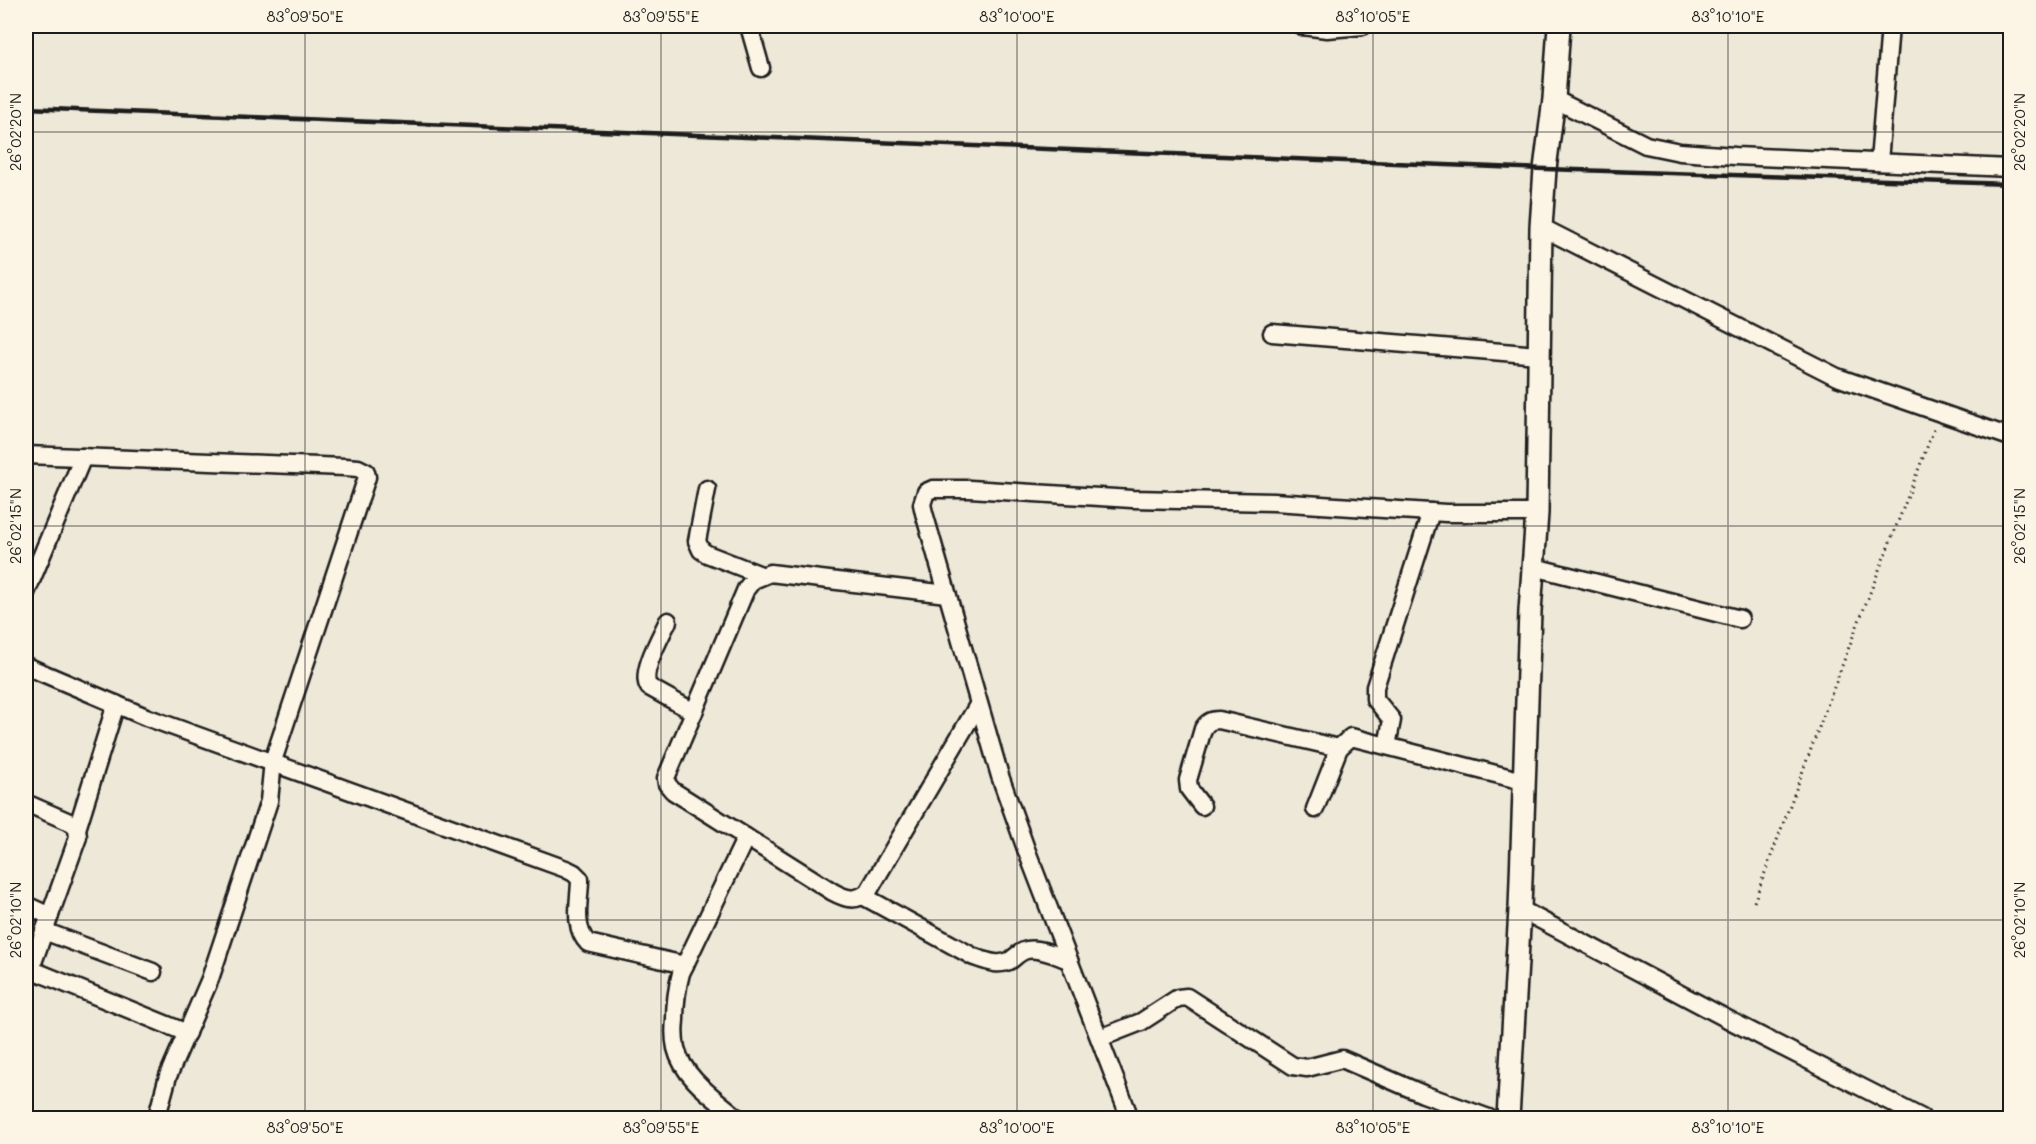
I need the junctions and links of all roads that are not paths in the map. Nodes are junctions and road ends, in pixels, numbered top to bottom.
1 (750, 26) edge
2 (1302, 26) edge
3 (1363, 26) edge
4 (1559, 26) edge
5 (1890, 26) edge
6 (761, 68) dead end
7 (1554, 99) junction
8 (1879, 162) junction
9 (2010, 168) edge
10 (1541, 227) junction
11 (1272, 333) dead end
12 (1538, 355) junction
13 (2010, 437) edge
14 (26, 455) edge
15 (83, 458) junction
16 (707, 489) dead end
17 (1431, 512) junction
18 (1537, 513) junction
19 (1534, 567) junction
20 (761, 575) junction
21 (26, 593) edge
22 (947, 594) junction
23 (1740, 618) dead end
24 (668, 621) dead end
25 (26, 666) edge
26 (116, 704) junction
27 (978, 705) junction
28 (694, 712) junction
29 (1388, 746) junction
30 (1339, 748) junction
31 (273, 761) junction
32 (1523, 781) junction
33 (26, 803) edge
34 (1202, 806) dead end
35 (1315, 808) dead end
36 (77, 829) junction
37 (746, 837) junction
38 (863, 896) junction
39 (26, 905) edge
40 (1520, 909) junction
41 (47, 924) junction
42 (1069, 960) junction
43 (685, 965) junction
44 (153, 972) dead end
45 (28, 975) edge
46 (187, 1033) junction
47 (1100, 1038) junction
48 (159, 1119) edge
49 (738, 1119) edge
50 (1130, 1119) edge
51 (1489, 1119) edge
52 (1508, 1119) edge
53 (1922, 1119) edge

1 - 6 street
2 - 3 street
4 - 7 main road
5 - 8 street
7 - 8 street
7 - 10 main road
8 - 9 street
10 - 12 main road
10 - 13 street
11 - 12 street
12 - 18 main road
14 - 15 street
15 - 21 street
15 - 31 street
16 - 20 street
17 - 18 street
17 - 22 street
17 - 29 street
18 - 19 main road
19 - 23 street
19 - 32 main road
20 - 22 street
20 - 28 street
22 - 27 street
24 - 28 street
25 - 26 street
26 - 31 street
26 - 36 street
27 - 38 street
27 - 42 street
28 - 37 street
29 - 30 street
29 - 32 street
30 - 34 street
30 - 35 street
31 - 43 street
31 - 46 street
32 - 40 main road
33 - 36 street
36 - 41 street
37 - 38 street
37 - 43 street
38 - 42 street
39 - 41 street
40 - 52 main road
40 - 53 street
41 - 44 street
41 - 45 street
42 - 47 street
43 - 49 street
45 - 46 street
46 - 48 street
47 - 50 street
47 - 51 street

